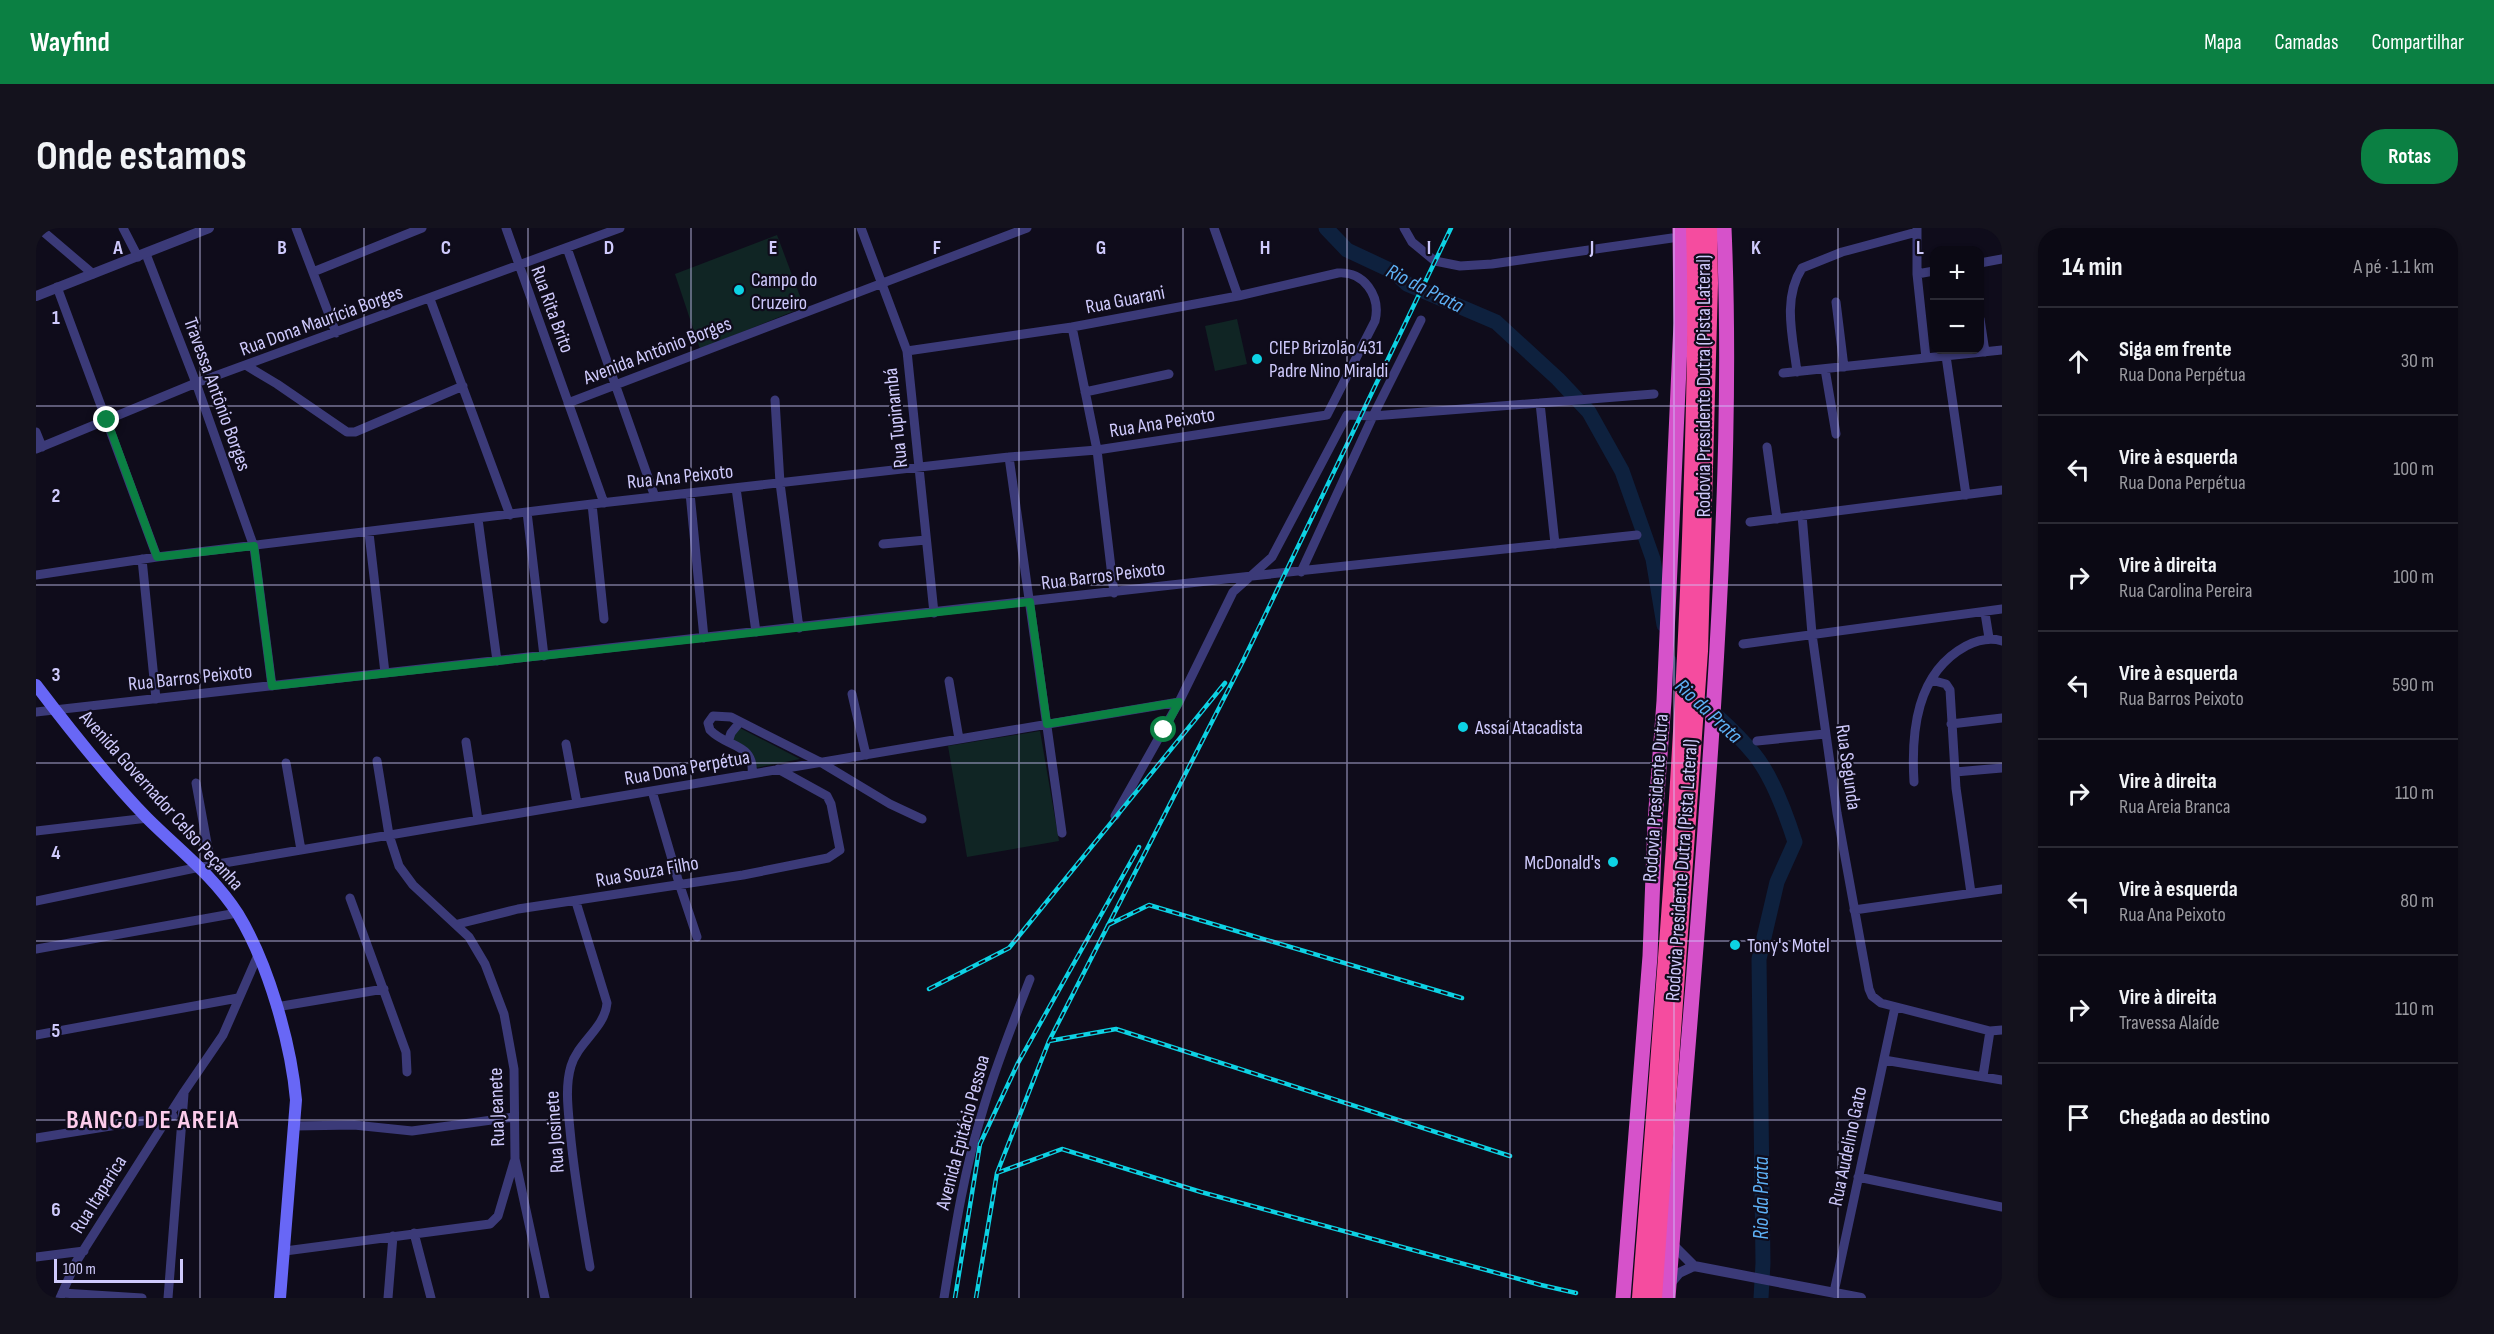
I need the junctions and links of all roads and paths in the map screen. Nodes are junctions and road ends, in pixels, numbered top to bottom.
1 (39, 228) edge
2 (123, 228) edge
3 (296, 228) edge
4 (422, 228) edge
5 (506, 228) edge
6 (620, 228) edge
7 (861, 228) edge
8 (1027, 228) edge
9 (1214, 228) edge
10 (1404, 228) edge
11 (1694, 228) edge
12 (1709, 228) edge
13 (1725, 228) edge
14 (202, 229) edge
15 (1917, 230) edge
16 (1674, 231) edge
17 (567, 248) junction
18 (142, 255) junction
19 (2002, 259) edge
20 (1984, 262) edge
21 (518, 266) junction
22 (313, 272) junction
23 (1930, 272) edge
24 (93, 274) junction
25 (1917, 274) junction
26 (882, 285) junction
27 (57, 287) junction
28 (36, 296) edge
29 (1238, 296) junction
30 (430, 299) junction
31 (1836, 302) dead end
32 (1421, 320) dead end
33 (1072, 327) junction
34 (336, 333) junction
35 (1984, 345) edge
36 (2002, 350) edge
37 (907, 351) junction
38 (1985, 352) junction
39 (1946, 356) junction
40 (1926, 358) junction
41 (247, 366) junction
42 (1844, 367) junction
43 (1825, 369) junction
44 (1797, 372) junction
45 (1169, 374) dead end
46 (1783, 374) dead end
47 (196, 383) junction
48 (615, 385) junction
49 (463, 386) junction
50 (1085, 392) junction
51 (1654, 394) dead end
52 (775, 400) dead end
53 (568, 403) junction
54 (1540, 403) junction
55 (1327, 415) joint
56 (1373, 416) junction
57 (107, 420) junction
58 (36, 432) edge
59 (1836, 434) dead end
60 (1767, 447) dead end
61 (39, 448) edge
62 (1097, 450) junction
63 (1009, 457) junction
64 (918, 467) junction
65 (780, 483) junction
66 (736, 488) junction
67 (2002, 490) edge
68 (690, 493) junction
69 (1966, 495) junction
70 (655, 497) junction
71 (604, 503) junction
72 (592, 504) junction
73 (527, 512) junction
74 (510, 515) junction
75 (1802, 515) junction
76 (478, 519) junction
77 (1777, 519) junction
78 (1750, 522) dead end
79 (369, 532) junction
80 (1637, 535) dead end
81 (926, 540) junction
82 (884, 544) dead end
83 (1555, 544) junction
84 (254, 546) junction
85 (157, 557) junction
86 (142, 559) junction
87 (1301, 572) junction
88 (36, 575) edge
89 (1252, 576) junction
90 (1114, 592) junction
91 (1030, 602) junction
92 (2002, 609) edge
93 (1985, 612) junction
94 (934, 613) junction
95 (604, 619) dead end
96 (799, 627) junction
97 (756, 632) junction
98 (1812, 634) junction
99 (704, 638) junction
100 (1989, 638) junction
101 (2002, 641) edge
102 (1743, 644) dead end
103 (1693, 651) junction
104 (544, 656) junction
105 (497, 661) junction
106 (385, 673) junction
107 (1930, 680) junction
108 (949, 681) dead end
109 (36, 685) edge
110 (272, 686) junction
111 (852, 694) dead end
112 (156, 699) junction
113 (1179, 702) junction
114 (55, 710) junction
115 (36, 712) edge
116 (2002, 718) edge
117 (740, 722) junction
118 (1688, 723) junction
119 (1047, 724) junction
120 (1951, 724) junction
121 (1825, 734) junction
122 (959, 739) junction
123 (1757, 741) dead end
124 (466, 742) dead end
125 (728, 742) junction
126 (566, 744) dead end
127 (866, 755) junction
128 (377, 761) dead end
129 (820, 762) junction
130 (286, 763) dead end
131 (2002, 768) edge
132 (778, 770) junction
133 (1955, 772) junction
134 (752, 774) junction
135 (1914, 782) dead end
136 (196, 783) dead end
137 (652, 791) junction
138 (577, 804) junction
139 (1115, 816) dead end
140 (148, 818) junction
141 (922, 819) dead end
142 (478, 820) junction
143 (36, 831) edge
144 (1062, 833) dead end
145 (389, 835) junction
146 (301, 850) junction
147 (206, 866) junction
148 (679, 883) junction
149 (2002, 889) edge
150 (1971, 893) junction
151 (350, 897) dead end
152 (36, 901) edge
153 (576, 902) junction
154 (1854, 910) junction
155 (237, 913) junction
156 (458, 924) junction
157 (697, 937) dead end
158 (36, 949) edge
159 (258, 955) junction
160 (1030, 979) dead end
161 (384, 989) junction
162 (238, 998) junction
163 (276, 1007) junction
164 (1895, 1007) junction
165 (2002, 1030) edge
166 (1990, 1031) junction
167 (36, 1035) edge
168 (1884, 1060) junction
169 (407, 1072) dead end
170 (1983, 1076) junction
171 (2002, 1080) edge
172 (184, 1092) junction
173 (169, 1115) junction
174 (182, 1117) junction
175 (514, 1117) junction
176 (295, 1126) junction
177 (36, 1138) edge
178 (515, 1159) junction
179 (1858, 1177) junction
180 (2002, 1207) edge
181 (414, 1233) junction
182 (393, 1236) junction
183 (1673, 1245) junction
184 (84, 1251) junction
185 (285, 1251) junction
186 (36, 1257) edge
187 (1694, 1266) junction
188 (590, 1267) dead end
189 (1669, 1291) edge
190 (1834, 1292) junction
191 (61, 1295) edge
192 (142, 1298) edge
193 (168, 1298) edge
194 (280, 1298) edge
195 (388, 1298) edge
196 (431, 1298) edge
197 (545, 1298) edge
198 (944, 1298) edge
199 (1623, 1298) edge
200 (1640, 1298) edge
201 (1654, 1298) edge
202 (1862, 1298) edge

1 - 24 street
2 - 18 street, Travessa Antônio Borges
3 - 22 street
4 - 22 street
5 - 21 street, Rua Rita Brito
6 - 17 street, Rua Dona Maurícia Borges
7 - 26 street, Rua Tupinambá
8 - 26 street, Avenida Antônio Borges
9 - 29 street
10 - 16 street
11 - 103 highway, Rodovia Presidente Dutra
12 - 103 highway, Rodovia Presidente Dutra
13 - 183 highway, Rodovia Presidente Dutra (Pista Lateral)
14 - 18 street
15 - 25 street
15 - 44 street
16 - 199 highway, Rodovia Presidente Dutra (Pista Lateral)
17 - 21 street, Rua Dona Maurícia Borges
17 - 48 street
18 - 24 street
18 - 47 street, Travessa Antônio Borges
19 - 20 street
21 - 30 street, Rua Dona Maurícia Borges
21 - 53 street, Rua Rita Brito
22 - 34 street
23 - 25 street
24 - 27 street
25 - 40 street
26 - 37 street, Rua Tupinambá
26 - 48 street, Avenida Antônio Borges
27 - 28 street
27 - 57 street
29 - 33 street, Rua Guarani
29 - 55 street, Rua Guarani
30 - 34 street, Rua Dona Maurícia Borges
30 - 49 street
31 - 42 street
32 - 56 street
33 - 37 street, Rua Guarani
33 - 50 street
34 - 41 street, Rua Dona Maurícia Borges
35 - 38 street
36 - 38 street
37 - 64 street, Rua Tupinambá
38 - 39 street
39 - 40 street
39 - 69 street
40 - 42 street
41 - 47 street, Rua Dona Maurícia Borges
41 - 49 street
42 - 43 street
43 - 44 street
43 - 59 street
44 - 46 street
45 - 50 street
47 - 57 street, Rua Dona Maurícia Borges
47 - 84 street, Travessa Antônio Borges
48 - 53 street, Avenida Antônio Borges
48 - 70 street
49 - 74 street
50 - 62 street
51 - 54 street
52 - 65 street
53 - 71 street, Rua Rita Brito
54 - 56 street
54 - 83 street
55 - 62 street, Rua Ana Peixoto
56 - 87 street
56 - 89 street
57 - 61 street, Rua Dona Maurícia Borges
57 - 85 street
58 - 61 street
60 - 77 street
62 - 63 street, Rua Ana Peixoto
62 - 90 street
63 - 64 street, Rua Ana Peixoto
63 - 91 street
64 - 65 street, Rua Ana Peixoto
64 - 81 street, Rua Tupinambá
65 - 66 street, Rua Ana Peixoto
65 - 96 street
66 - 68 street, Rua Ana Peixoto
66 - 97 street
67 - 69 street
68 - 70 street, Rua Ana Peixoto
68 - 99 street
69 - 75 street
70 - 71 street, Rua Ana Peixoto
71 - 72 street, Rua Ana Peixoto
72 - 73 street, Rua Ana Peixoto
72 - 95 street
73 - 74 street, Rua Ana Peixoto
73 - 104 street
74 - 76 street, Rua Ana Peixoto
75 - 77 street
75 - 98 street, Rua Segunda
76 - 79 street, Rua Ana Peixoto
76 - 105 street
77 - 78 street
79 - 84 street, Rua Ana Peixoto
79 - 106 street
80 - 83 street, Rua Barros Peixoto
81 - 82 street
81 - 94 street, Rua Tupinambá
83 - 87 street, Rua Barros Peixoto
84 - 85 street, Rua Ana Peixoto
84 - 110 street, Travessa Antônio Borges
85 - 86 street, Rua Ana Peixoto
86 - 88 street, Rua Ana Peixoto
86 - 112 street
87 - 89 street, Rua Barros Peixoto
89 - 90 street, Rua Barros Peixoto
89 - 113 street
90 - 91 street, Rua Barros Peixoto
91 - 94 street, Rua Barros Peixoto
91 - 119 street
92 - 93 street
93 - 98 street
93 - 100 street
94 - 96 street, Rua Barros Peixoto
96 - 97 street, Rua Barros Peixoto
97 - 99 street, Rua Barros Peixoto
98 - 102 street
98 - 121 street, Rua Segunda
99 - 104 street, Rua Barros Peixoto
100 - 101 street
100 - 107 street
103 - 118 highway, Rodovia Presidente Dutra
104 - 105 street, Rua Barros Peixoto
105 - 106 street, Rua Barros Peixoto
106 - 110 street, Rua Barros Peixoto
107 - 120 street
107 - 135 street
108 - 122 street
109 - 114 main road, Avenida Governador Celso Peçanha
110 - 112 street, Rua Barros Peixoto
111 - 127 street
112 - 114 street, Rua Barros Peixoto
113 - 119 street, Rua Dona Perpétua
113 - 139 street
114 - 115 street, Rua Barros Peixoto
114 - 140 main road, Avenida Governador Celso Peçanha
116 - 120 street
117 - 125 street
117 - 125 street
117 - 129 street
118 - 200 highway, Rodovia Presidente Dutra
118 - 201 highway, Rodovia Presidente Dutra
119 - 122 street, Rua Dona Perpétua
119 - 144 street
120 - 133 street
121 - 123 street
121 - 154 street, Rua Segunda
122 - 127 street, Rua Dona Perpétua
124 - 142 street
125 - 134 street
126 - 138 street
127 - 129 street, Rua Dona Perpétua
128 - 145 street, Rua Jeanete
129 - 132 street, Rua Dona Perpétua
129 - 141 street
130 - 146 street
131 - 133 street
132 - 134 street, Rua Dona Perpétua
132 - 148 street, Rua Souza Filho
133 - 150 street
134 - 137 street, Rua Dona Perpétua
136 - 147 street
137 - 138 street, Rua Dona Perpétua
137 - 148 street
138 - 142 street, Rua Dona Perpétua
140 - 143 street
140 - 147 main road, Avenida Governador Celso Peçanha
142 - 145 street, Rua Dona Perpétua
145 - 146 street, Rua Dona Perpétua
145 - 156 street, Rua Jeanete
146 - 147 street, Rua Dona Perpétua
147 - 152 street, Rua Dona Perpétua
147 - 155 main road, Avenida Governador Celso Peçanha
148 - 153 street, Rua Souza Filho
148 - 157 street
149 - 150 street
150 - 154 street
151 - 161 street
153 - 156 street, Rua Souza Filho
153 - 188 street, Rua Josinete
154 - 164 street, Rua Segunda
155 - 158 street
155 - 159 main road, Avenida Governador Celso Peçanha
156 - 175 street, Rua Jeanete
159 - 162 street, Rua Itaparica
159 - 163 main road, Avenida Governador Celso Peçanha
160 - 198 street, Avenida Epitácio Pessoa
161 - 163 street
161 - 169 street
162 - 167 street
162 - 172 street, Rua Itaparica
163 - 176 main road, Avenida Governador Celso Peçanha
164 - 166 street, Rua Segunda
164 - 168 street, Rua Audelino Gato
165 - 166 street, Rua Segunda
166 - 170 street
168 - 170 street
168 - 179 street, Rua Audelino Gato
170 - 171 street
172 - 173 street, Rua Itaparica
172 - 174 street
173 - 174 street
173 - 177 street
173 - 184 street, Rua Itaparica
174 - 193 street
175 - 176 street
175 - 178 street, Rua Jeanete
176 - 185 main road, Avenida Governador Celso Peçanha
178 - 181 street
178 - 197 street, Rua Jeanete
179 - 180 street
179 - 190 street, Rua Audelino Gato
181 - 182 street
181 - 196 street
182 - 185 street
182 - 195 street
183 - 187 street
183 - 189 highway, Rodovia Presidente Dutra (Pista Lateral)
184 - 186 street
184 - 191 street, Rua Itaparica
185 - 194 main road, Avenida Governador Celso Peçanha
187 - 189 street
187 - 190 street
190 - 202 street
191 - 192 street

